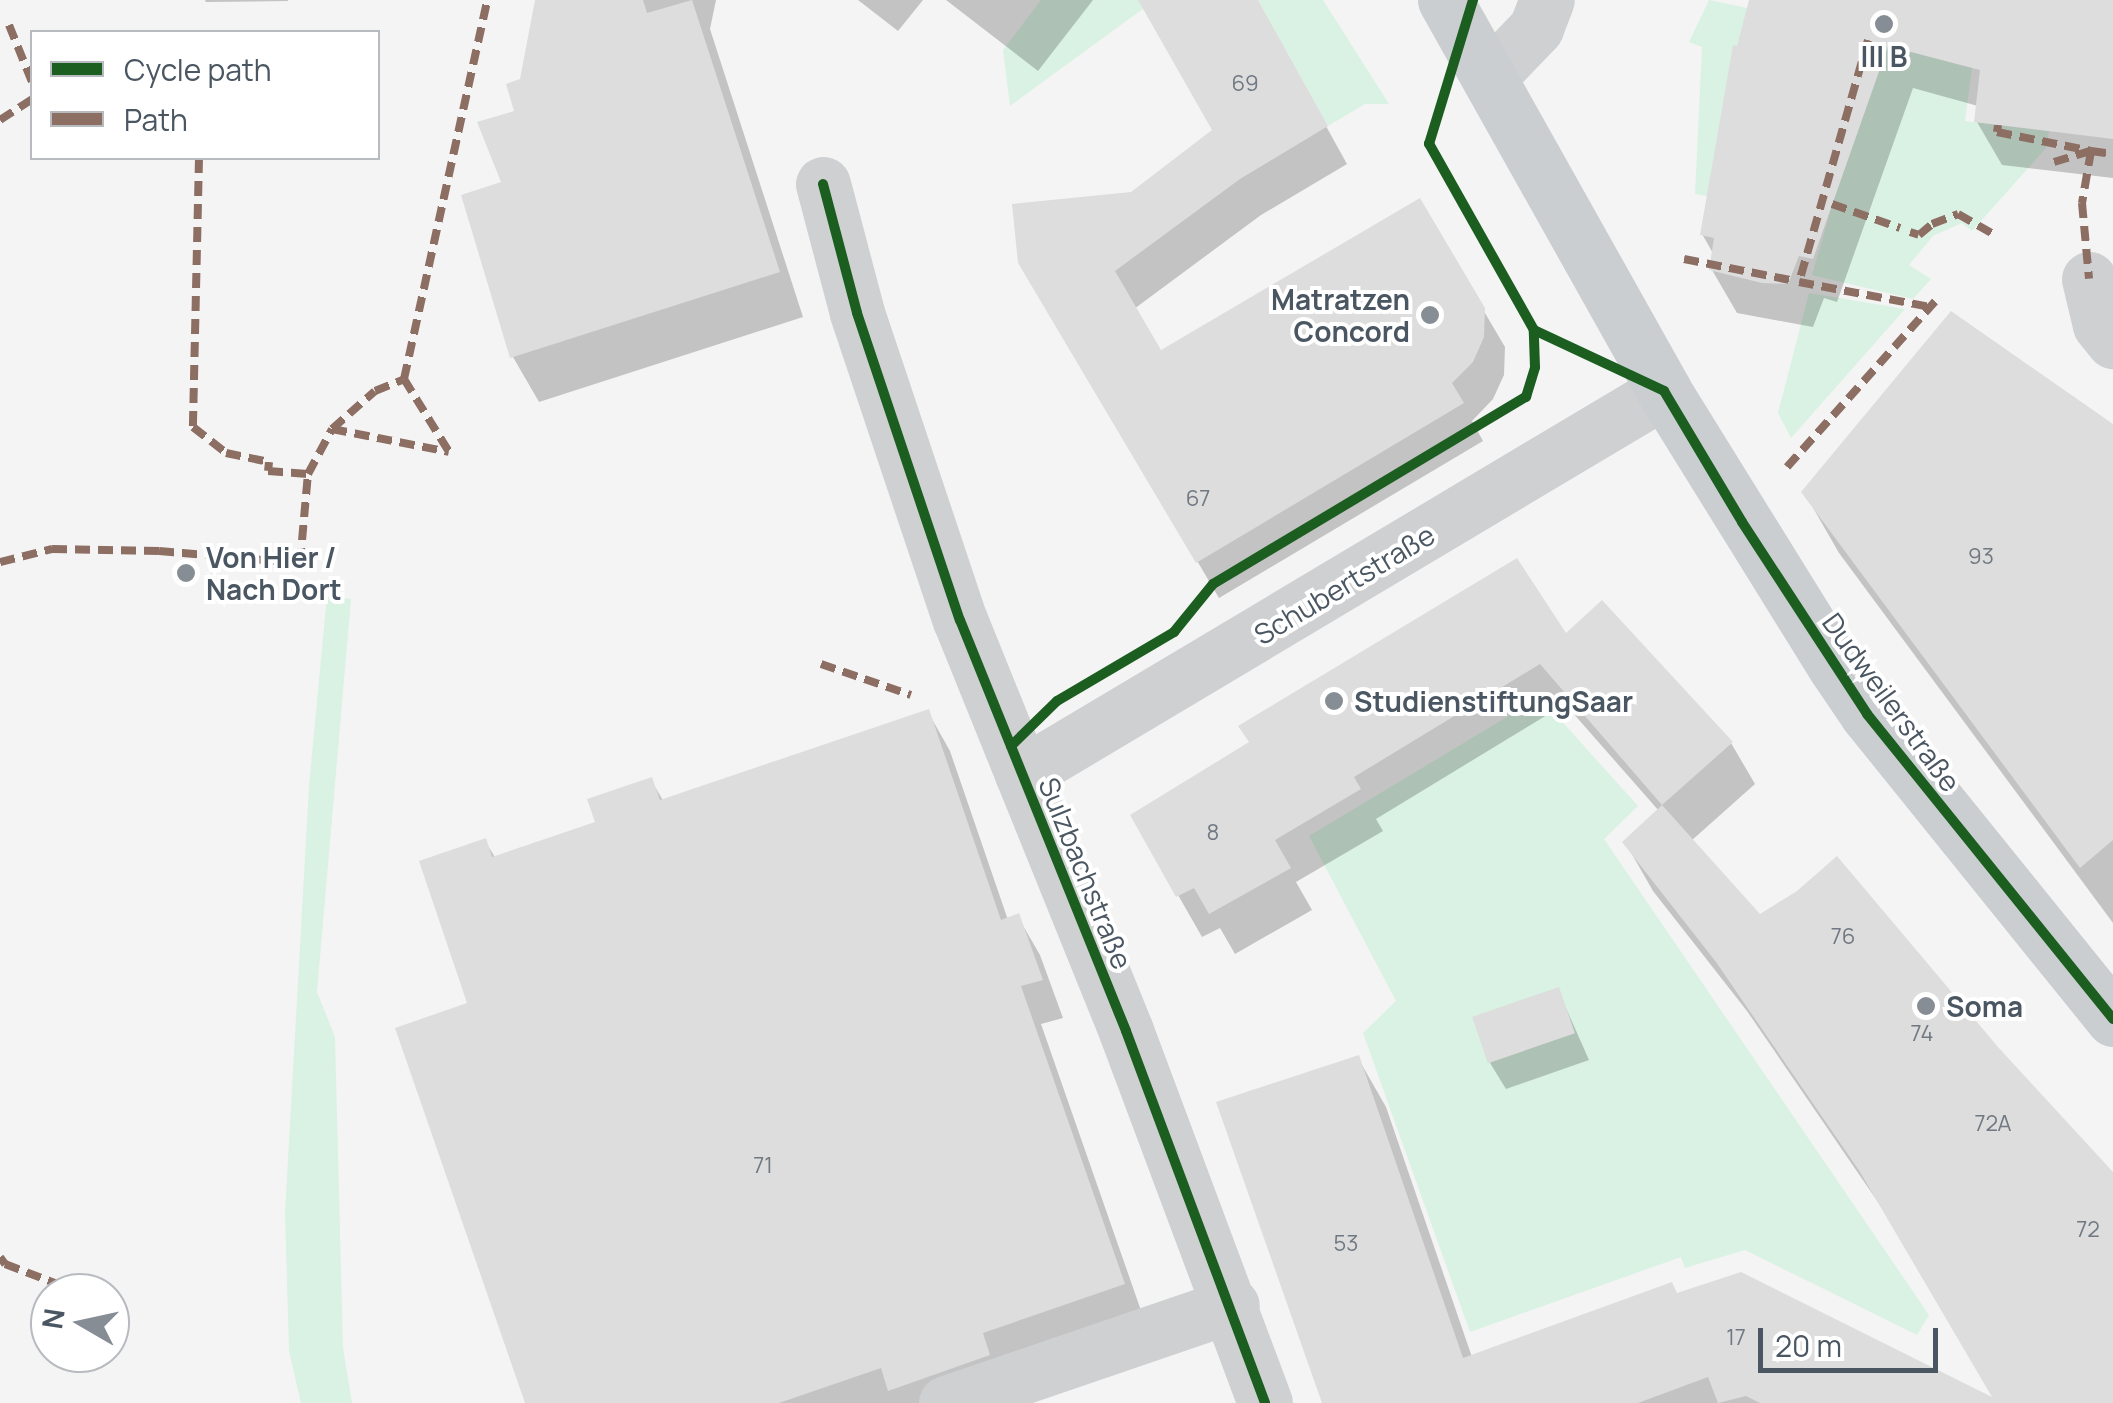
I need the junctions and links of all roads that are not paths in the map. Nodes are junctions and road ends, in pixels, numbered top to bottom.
1 (1444, 0) edge
2 (1547, 0) edge
3 (1489, 78) junction
4 (823, 184) dead end
5 (2089, 279) dead end
6 (2113, 341) edge
7 (1664, 391) junction
8 (1022, 774) junction
9 (2113, 1019) edge
10 (1232, 1304) junction
11 (946, 1403) edge
12 (1265, 1403) edge

1 - 3 main road, Dudweilerstraße
2 - 3 street
3 - 7 main road, Dudweilerstraße
4 - 8 street, Sulzbachstraße
5 - 6 street
7 - 8 street, Schubertstraße
7 - 9 main road, Dudweilerstraße
8 - 10 street, Sulzbachstraße
10 - 11 street
10 - 12 street, Sulzbachstraße

